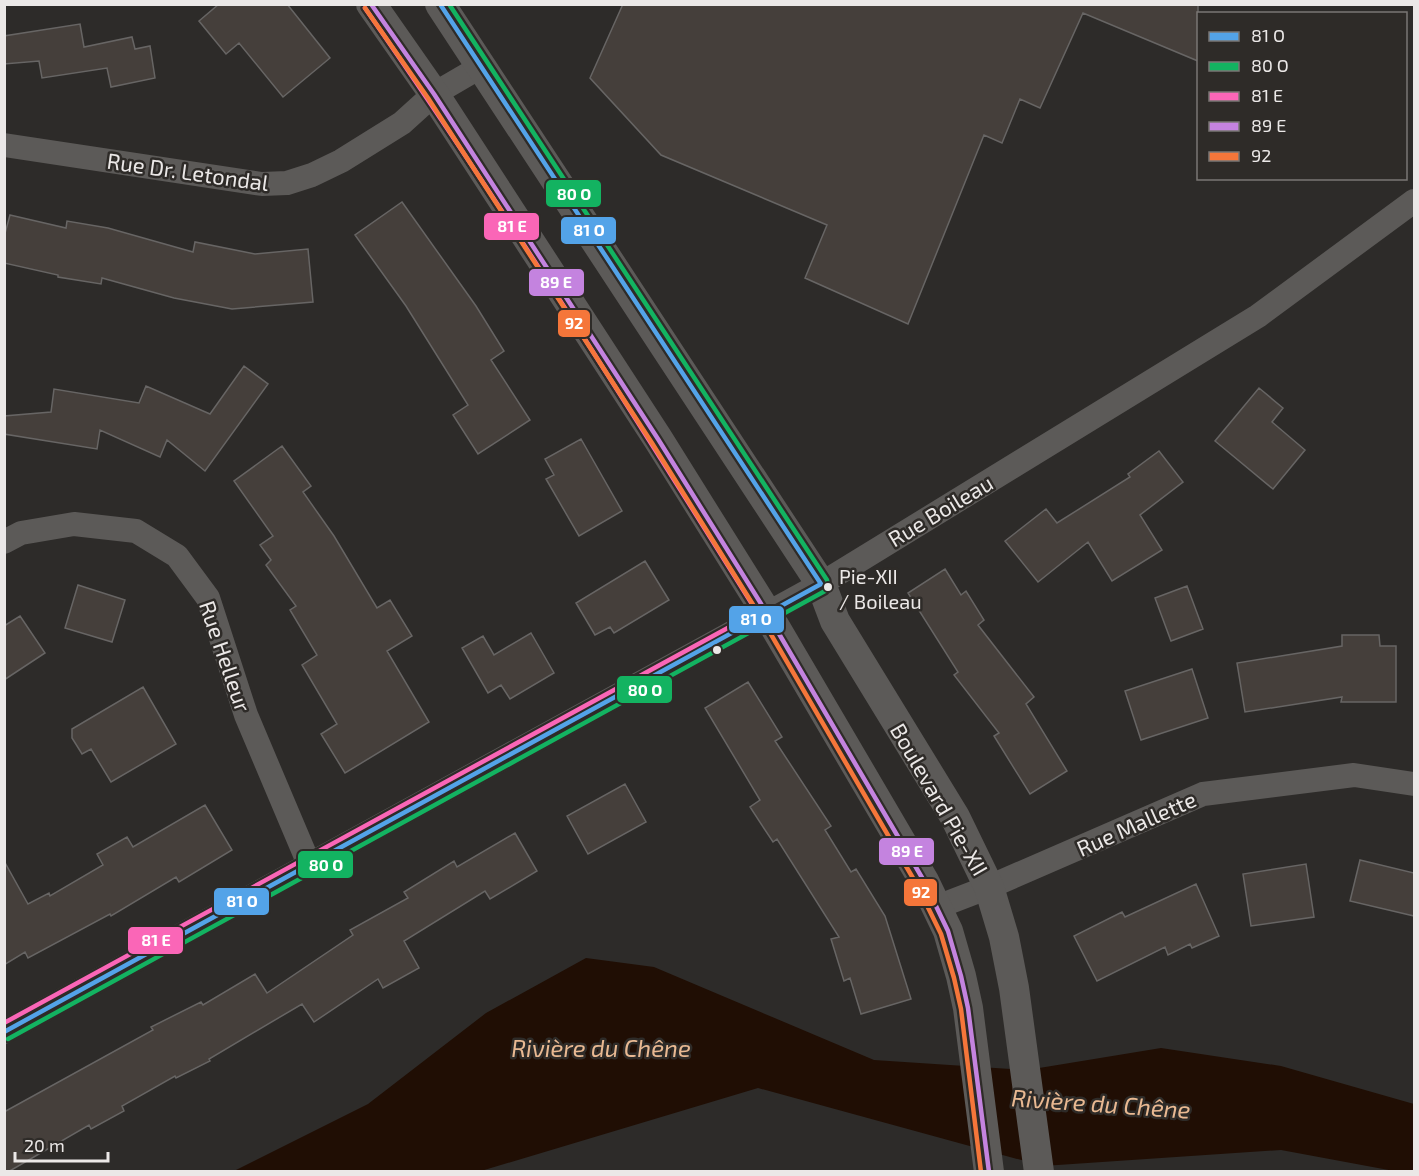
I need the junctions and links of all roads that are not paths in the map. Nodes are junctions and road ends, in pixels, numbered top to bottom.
1 (371, 4) edge
2 (440, 4) edge
3 (482, 66) junction
4 (434, 94) junction
5 (4, 145) edge
6 (1414, 201) edge
7 (4, 542) edge
8 (821, 584) junction
9 (768, 615) junction
10 (1414, 784) edge
11 (309, 864) junction
12 (989, 887) junction
13 (938, 907) junction
14 (4, 1032) edge
15 (989, 1172) edge
16 (1039, 1172) edge

1 - 4 street
2 - 3 street, Boulevard Pie-XII
3 - 4 street, Rue Dr. Letondal
3 - 8 street, Boulevard Pie-XII
4 - 5 street, Rue Dr. Letondal
4 - 9 street
6 - 8 street, Rue Boileau
7 - 11 street, Rue Helleur
8 - 9 street, Rue Boileau
8 - 12 street, Boulevard Pie-XII
9 - 11 street, Rue Boileau
9 - 13 street
10 - 12 street, Rue Mallette
11 - 14 street, Rue Boileau
12 - 13 street, Rue Mallette
12 - 16 street, Boulevard Pie-XII
13 - 15 street

